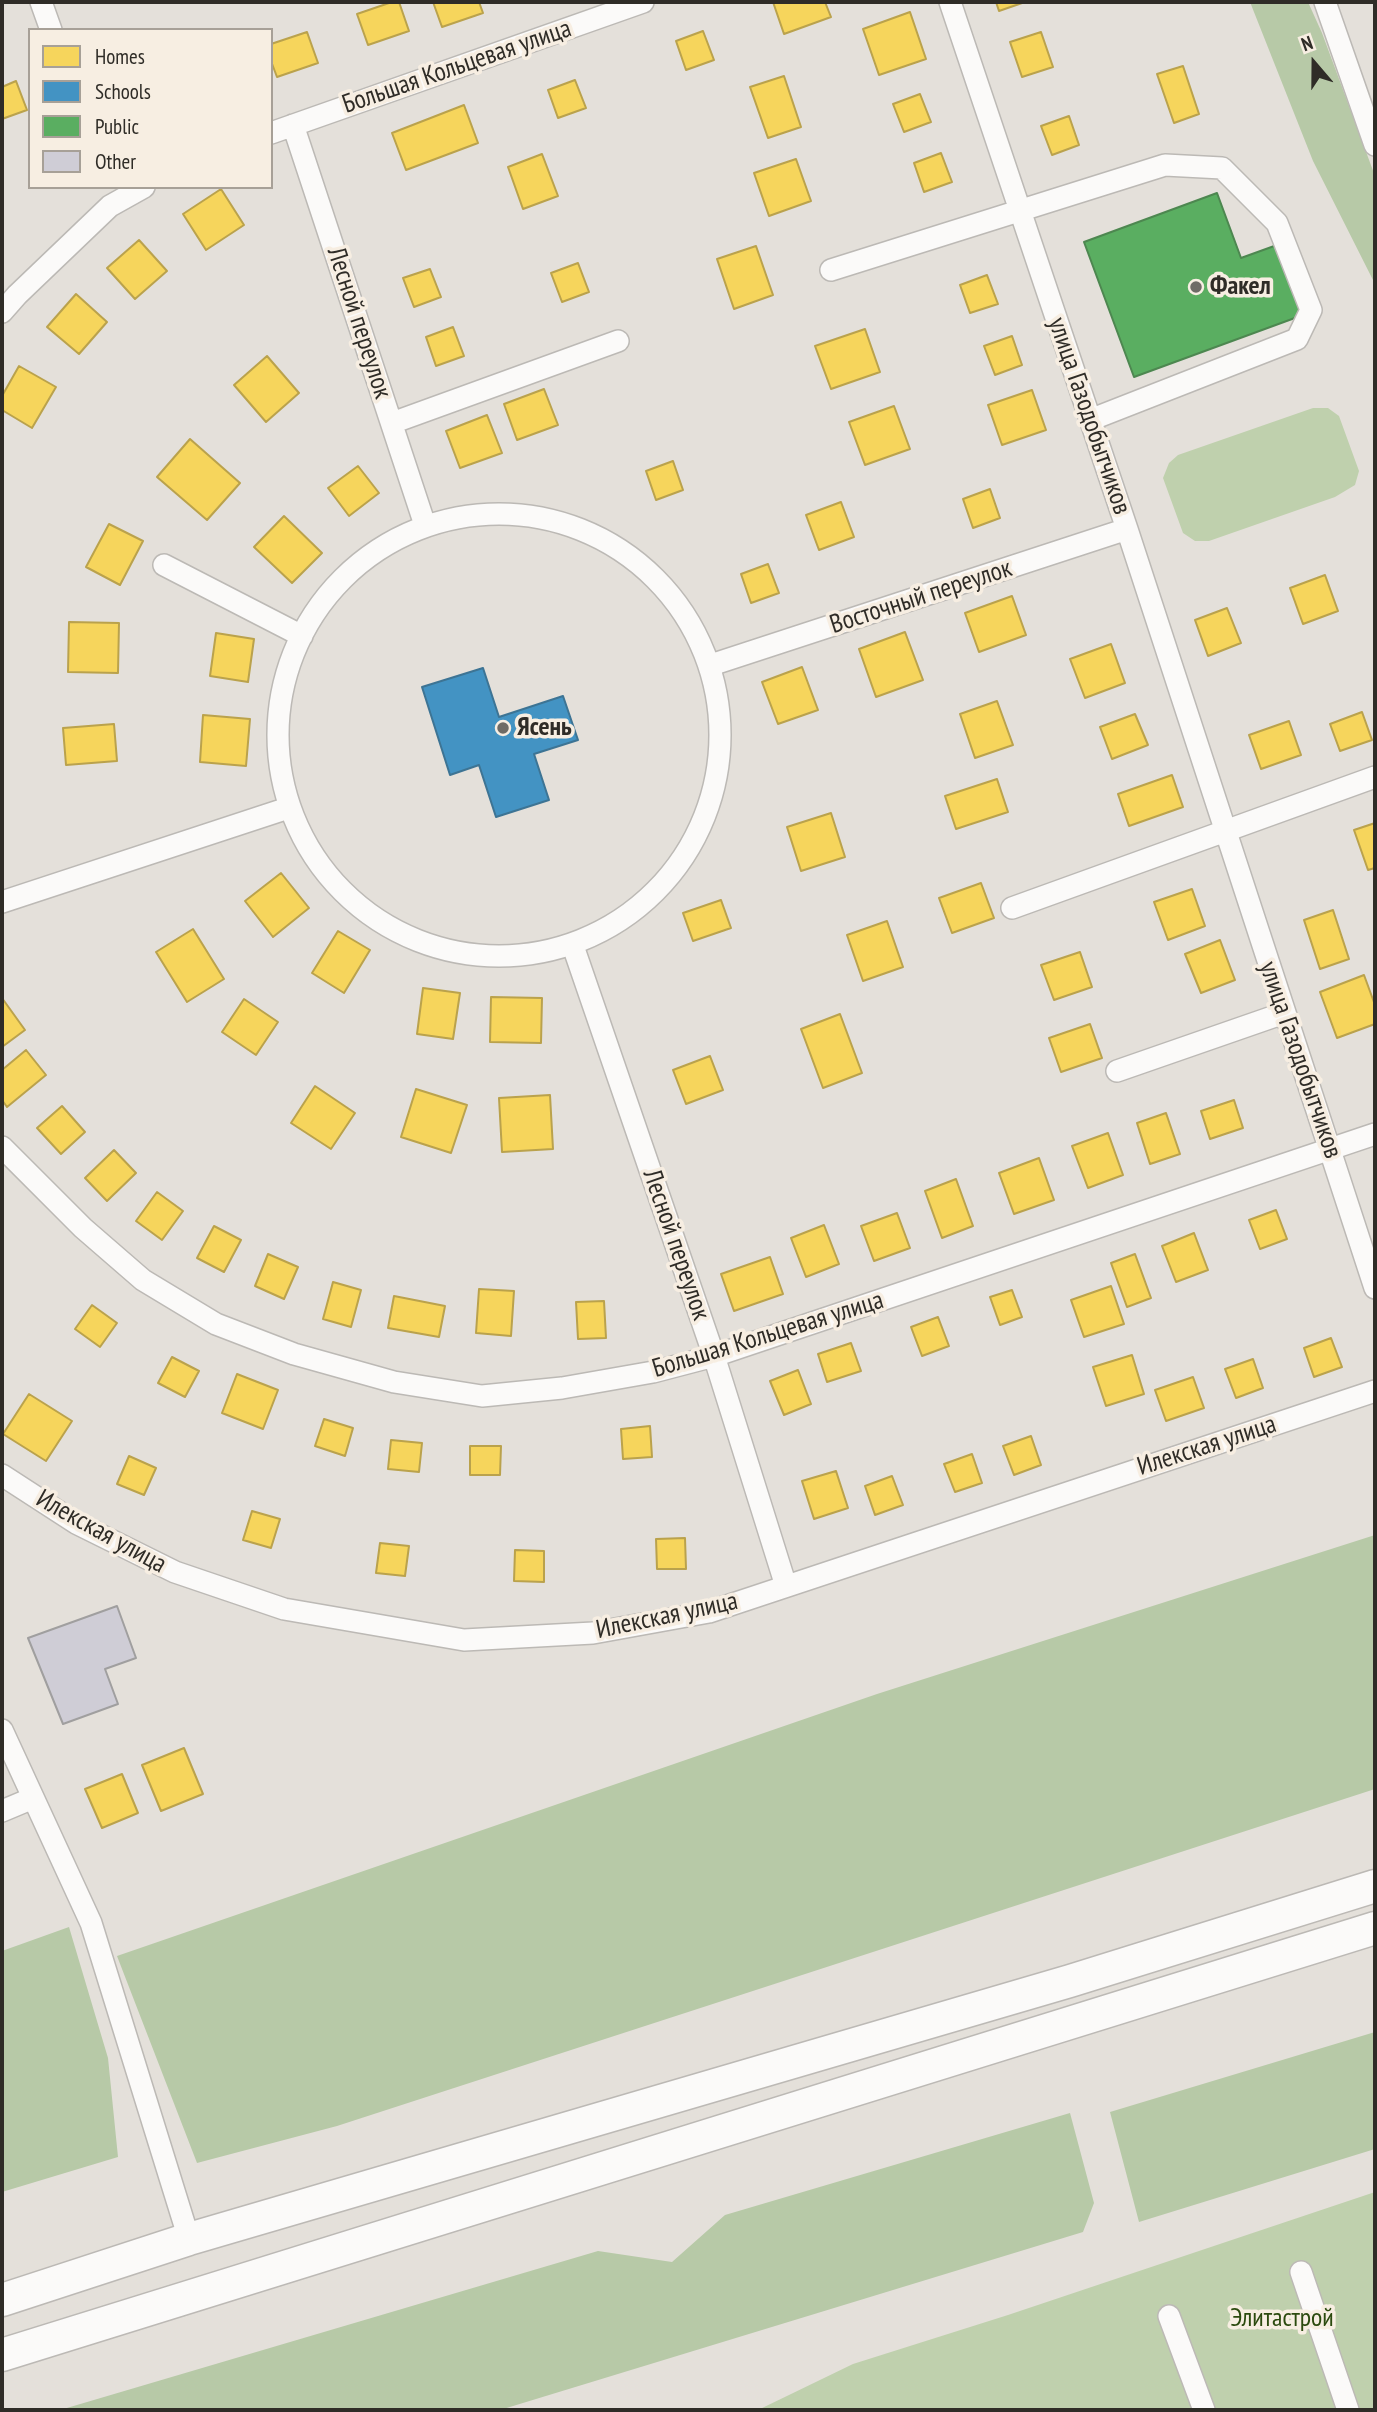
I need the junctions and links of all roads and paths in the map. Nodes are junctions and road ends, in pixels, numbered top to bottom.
1 (41, 2) edge
2 (643, 2) edge
3 (950, 2) edge
4 (1325, 2) edge
5 (50, 28) edge
6 (293, 125) junction
7 (273, 132) edge
8 (1375, 145) edge
9 (137, 189) edge
10 (107, 197) edge
11 (1020, 211) junction
12 (831, 270) dead end
13 (2, 312) edge
14 (618, 341) dead end
15 (1090, 419) junction
16 (392, 423) junction
17 (424, 522) junction
18 (1127, 529) junction
19 (164, 565) dead end
20 (302, 636) junction
21 (714, 664) junction
22 (1375, 777) edge
23 (285, 809) junction
24 (1225, 832) junction
25 (2, 902) edge
26 (1012, 908) dead end
27 (573, 946) junction
28 (1284, 1013) junction
29 (1117, 1071) dead end
30 (1375, 1134) edge
31 (2, 1147) edge
32 (1331, 1149) junction
33 (1375, 1288) edge
34 (714, 1356) junction
35 (1375, 1391) edge
36 (2, 1475) edge
37 (786, 1586) junction
38 (2, 1730) edge
39 (33, 1798) junction
40 (2, 1811) edge
41 (1375, 1886) edge
42 (1375, 1928) edge
43 (190, 2239) junction
44 (1301, 2272) dead end
45 (2, 2300) edge
46 (1169, 2316) dead end
47 (2, 2355) edge
48 (1204, 2410) edge
49 (1348, 2410) edge

1 - 5 street
2 - 6 street, Большая Кольцевая улица
3 - 11 street, улица Газодобытчиков
4 - 8 street
6 - 7 street, Большая Кольцевая улица
6 - 16 street, Лесной переулок
9 - 10 street
10 - 13 street
11 - 12 street
11 - 15 street, улица Газодобытчиков
11 - 15 street
14 - 16 street
15 - 18 street, улица Газодобытчиков
16 - 17 street, Лесной переулок
17 - 20 street
17 - 21 street
18 - 21 street, Восточный переулок
18 - 24 street, улица Газодобытчиков
19 - 20 street
20 - 23 street
21 - 27 street
22 - 24 street
23 - 25 street
23 - 27 street
24 - 26 street
24 - 28 street, улица Газодобытчиков
27 - 34 street, Лесной переулок
28 - 29 street
28 - 32 street, улица Газодобытчиков
30 - 32 street, Большая Кольцевая улица
31 - 34 street, Большая Кольцевая улица
32 - 33 street, улица Газодобытчиков
32 - 34 street, Большая Кольцевая улица
34 - 37 street, Лесной переулок
35 - 37 street, Илекская улица
36 - 37 street, Илекская улица
38 - 39 street
39 - 40 street
39 - 43 street
41 - 43 highway
42 - 47 highway
43 - 45 highway
44 - 49 street
46 - 48 street

